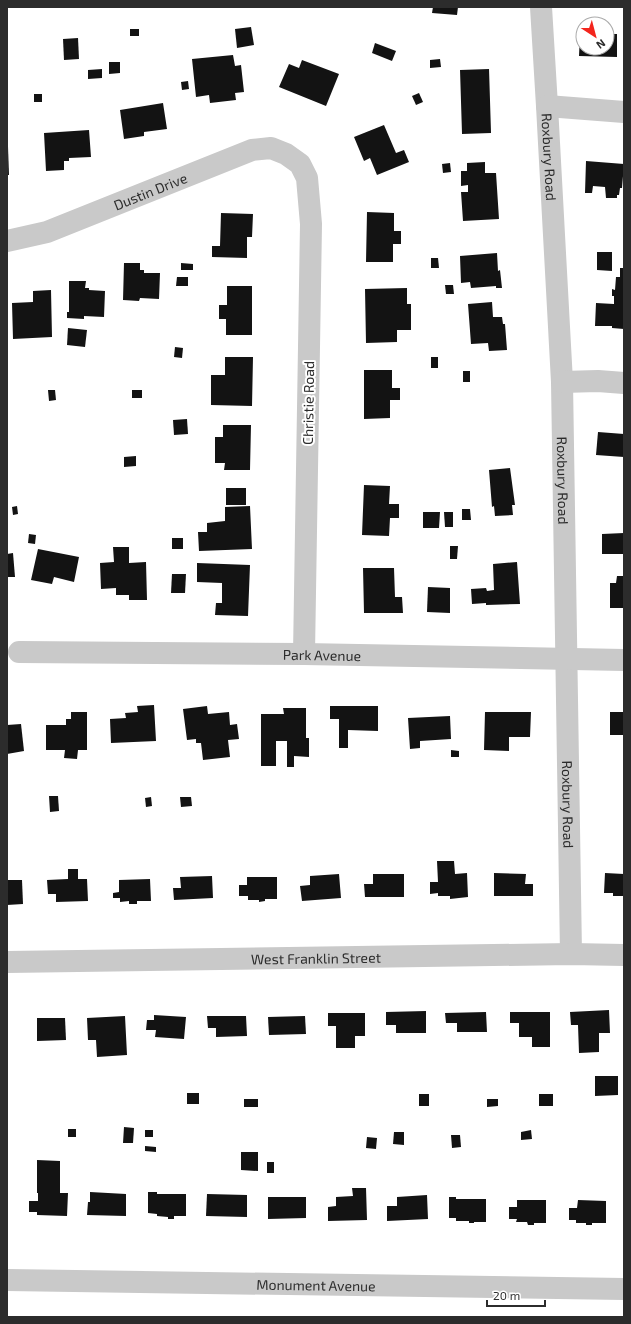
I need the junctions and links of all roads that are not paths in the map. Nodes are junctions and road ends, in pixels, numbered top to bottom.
1 (541, 7) edge
2 (547, 106) junction
3 (624, 112) edge
4 (291, 157) joint
5 (7, 241) edge
6 (562, 382) junction
7 (624, 383) edge
8 (19, 652) dead end
9 (304, 654) junction
10 (566, 658) junction
11 (624, 660) edge
12 (571, 954) junction
13 (624, 955) edge
14 (7, 962) edge
15 (7, 1280) edge
16 (624, 1289) edge

1 - 2 street, Roxbury Road
2 - 3 street
2 - 6 street, Roxbury Road
4 - 5 street, Dustin Drive
4 - 9 street, Christie Road
6 - 7 street
6 - 10 street, Roxbury Road
8 - 9 street, Park Avenue
9 - 10 street, Park Avenue
10 - 11 street, Park Avenue
10 - 12 street, Roxbury Road
12 - 13 street, West Franklin Street
12 - 14 street, West Franklin Street
15 - 16 street, Monument Avenue

